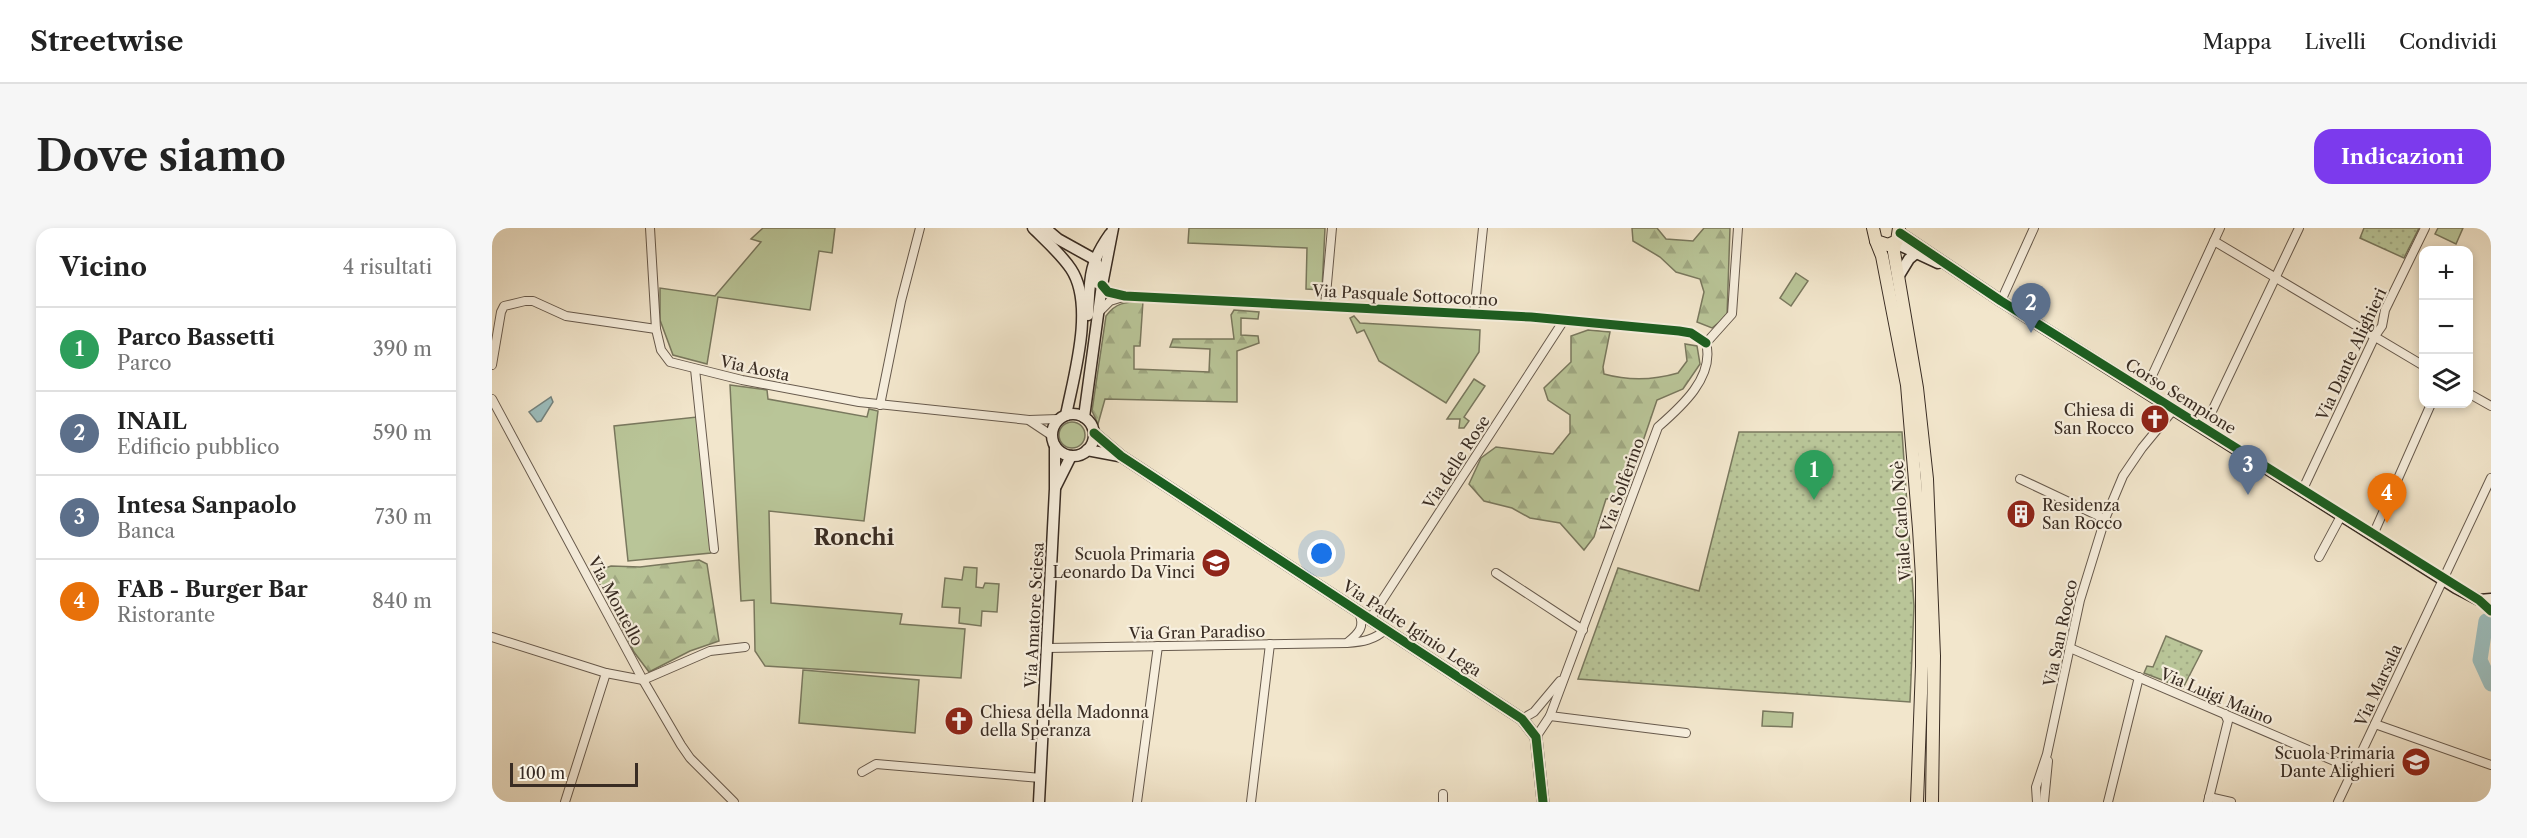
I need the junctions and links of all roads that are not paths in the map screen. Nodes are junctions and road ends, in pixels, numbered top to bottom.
1 (650, 228) edge
2 (920, 228) edge
3 (1033, 228) edge
4 (1046, 228) edge
5 (1332, 228) edge
6 (1483, 228) edge
7 (1738, 228) edge
8 (1873, 228) edge
9 (2034, 228) edge
10 (2220, 228) edge
11 (2299, 228) edge
12 (2425, 228) edge
13 (1113, 230) edge
14 (1898, 235) edge
15 (1876, 241) junction
16 (2214, 241) junction
17 (1102, 246) junction
18 (1081, 252) junction
19 (1916, 254) junction
20 (1094, 259) junction
21 (1948, 267) junction
22 (1071, 269) junction
23 (1898, 277) junction
24 (2276, 277) junction
25 (1102, 285) junction
26 (1125, 296) junction
27 (2001, 301) junction
28 (1325, 306) junction
29 (1100, 311) junction
30 (1474, 314) junction
31 (1564, 320) junction
32 (656, 329) junction
33 (2375, 336) junction
34 (1706, 343) junction
35 (1095, 352) junction
36 (1078, 358) junction
37 (2419, 363) edge
38 (492, 365) edge
39 (695, 369) junction
40 (2145, 391) junction
41 (2473, 395) edge
42 (492, 399) edge
43 (880, 405) junction
44 (2491, 406) edge
45 (2430, 408) edge
46 (2174, 409) junction
47 (1062, 417) junction
48 (1084, 417) junction
49 (1029, 420) junction
50 (2204, 428) junction
51 (1094, 433) junction
52 (1051, 435) junction
53 (1055, 447) junction
54 (1087, 450) junction
55 (1071, 456) junction
56 (1121, 456) junction
57 (2491, 478) edge
58 (2020, 479) dead end
59 (1055, 489) junction
60 (2302, 491) junction
61 (2341, 516) junction
62 (2105, 519) junction
63 (2373, 535) junction
64 (714, 549) dead end
65 (2319, 557) dead end
66 (1496, 573) dead end
67 (2443, 579) junction
68 (2491, 599) edge
69 (2479, 600) junction
70 (1358, 611) junction
71 (2491, 611) edge
72 (1370, 619) junction
73 (1386, 629) junction
74 (1583, 630) junction
75 (492, 637) edge
76 (1347, 643) junction
77 (1270, 644) junction
78 (1158, 646) junction
79 (745, 647) dead end
80 (1047, 648) junction
81 (2070, 648) junction
82 (606, 673) junction
83 (1566, 673) junction
84 (2139, 677) junction
85 (643, 681) junction
86 (2225, 714) junction
87 (1550, 716) junction
88 (1522, 719) junction
89 (2374, 724) junction
90 (1686, 733) dead end
91 (1536, 737) junction
92 (2047, 754) junction
93 (2491, 765) edge
94 (2353, 769) junction
95 (862, 772) dead end
96 (1041, 778) junction
97 (2209, 799) edge
98 (565, 802) edge
99 (734, 802) edge
100 (1039, 802) edge
101 (1137, 802) edge
102 (1251, 802) edge
103 (1543, 802) edge
104 (1919, 802) edge
105 (1931, 802) edge
106 (2037, 802) edge
107 (2044, 802) edge
108 (2108, 802) edge
109 (2231, 802) edge
110 (2338, 802) edge

1 - 32 street
2 - 43 street
3 - 22 street
4 - 18 street
5 - 28 street
6 - 30 street
7 - 34 street
8 - 15 main road, Viale Carlo Noè
9 - 27 street
10 - 16 street
11 - 24 street
12 - 33 street, Via Dante Alighieri
13 - 17 street
13 - 25 street
14 - 15 main road
14 - 19 street, Corso Sempione
14 - 21 street, Corso Sempione
14 - 23 main road, Viale Carlo Noè
15 - 104 main road, Viale Carlo Noè
16 - 24 street
16 - 40 street
17 - 18 street
17 - 20 street
18 - 20 street
18 - 22 street
19 - 21 street, Corso Sempione
19 - 23 street
20 - 35 street
20 - 36 street
21 - 27 street, Corso Sempione
22 - 36 street
23 - 105 main road, Viale Carlo Noè
24 - 33 street
24 - 50 street
25 - 26 street, Via Pasquale Sottocorno
25 - 29 street
26 - 28 street, Via Pasquale Sottocorno
26 - 29 street
27 - 40 street, Corso Sempione
28 - 30 street, Via Pasquale Sottocorno
29 - 35 street
30 - 31 street, Via Pasquale Sottocorno
31 - 34 street, Via Pasquale Sottocorno
31 - 72 street, Via delle Rose
32 - 38 street
32 - 39 street, Via Aosta
33 - 37 street
33 - 60 street, Via Dante Alighieri
34 - 74 street, Via Solferino
35 - 48 street
36 - 47 street
39 - 43 street, Via Aosta
39 - 64 street
40 - 46 street, Corso Sempione
41 - 44 street
42 - 85 street, Via Montello
43 - 49 street, Via Aosta
45 - 63 street
46 - 50 street, Corso Sempione
46 - 62 street, Via San Rocco
47 - 48 street
47 - 49 street, Via Aosta
47 - 52 street
48 - 51 street
49 - 52 street, Via Aosta
50 - 60 street, Corso Sempione
51 - 54 street
51 - 56 street, Via Padre Iginio Lega
52 - 53 street
53 - 55 street
53 - 59 street, Via Amatore Sciesa
54 - 55 street
54 - 56 street, Via Padre Iginio Lega
55 - 59 street, Via Amatore Sciesa
56 - 70 street, Via Padre Iginio Lega
57 - 67 street, Via Marsala
58 - 62 street
59 - 80 street, Via Amatore Sciesa
60 - 61 street, Corso Sempione
61 - 63 street, Corso Sempione
61 - 65 street
62 - 81 street, Via San Rocco
63 - 67 street, Corso Sempione
66 - 74 street
67 - 69 street, Corso Sempione
67 - 89 street, Via Marsala
68 - 69 street
69 - 71 street
70 - 72 street, Via Padre Iginio Lega
70 - 76 street
72 - 73 street, Via Padre Iginio Lega
73 - 76 street, Via Gran Paradiso
73 - 88 street, Via Padre Iginio Lega
74 - 83 street, Via Solferino
75 - 82 street
76 - 77 street, Via Gran Paradiso
77 - 78 street, Via Gran Paradiso
77 - 102 street
78 - 80 street, Via Gran Paradiso
78 - 101 street
79 - 85 street
80 - 96 street, Via Amatore Sciesa
81 - 84 street, Via Luigi Maino
81 - 92 street, Via San Rocco
82 - 85 street
82 - 98 street
83 - 87 street, Via Solferino
83 - 88 street, Via Solferino
84 - 86 street, Via Luigi Maino
84 - 108 street
85 - 99 street, Via Montello
86 - 94 street, Via Luigi Maino
86 - 97 street
87 - 90 street
87 - 91 street, Via Solferino
88 - 91 street, Via Padre Iginio Lega
89 - 93 street
89 - 94 street, Via Marsala
91 - 103 street
92 - 106 street, Via San Rocco
92 - 107 street, Via San Rocco
94 - 110 street, Via Marsala
95 - 96 street
96 - 100 street, Via Amatore Sciesa
97 - 109 street
104 - 105 main road, Viale Carlo Noè

